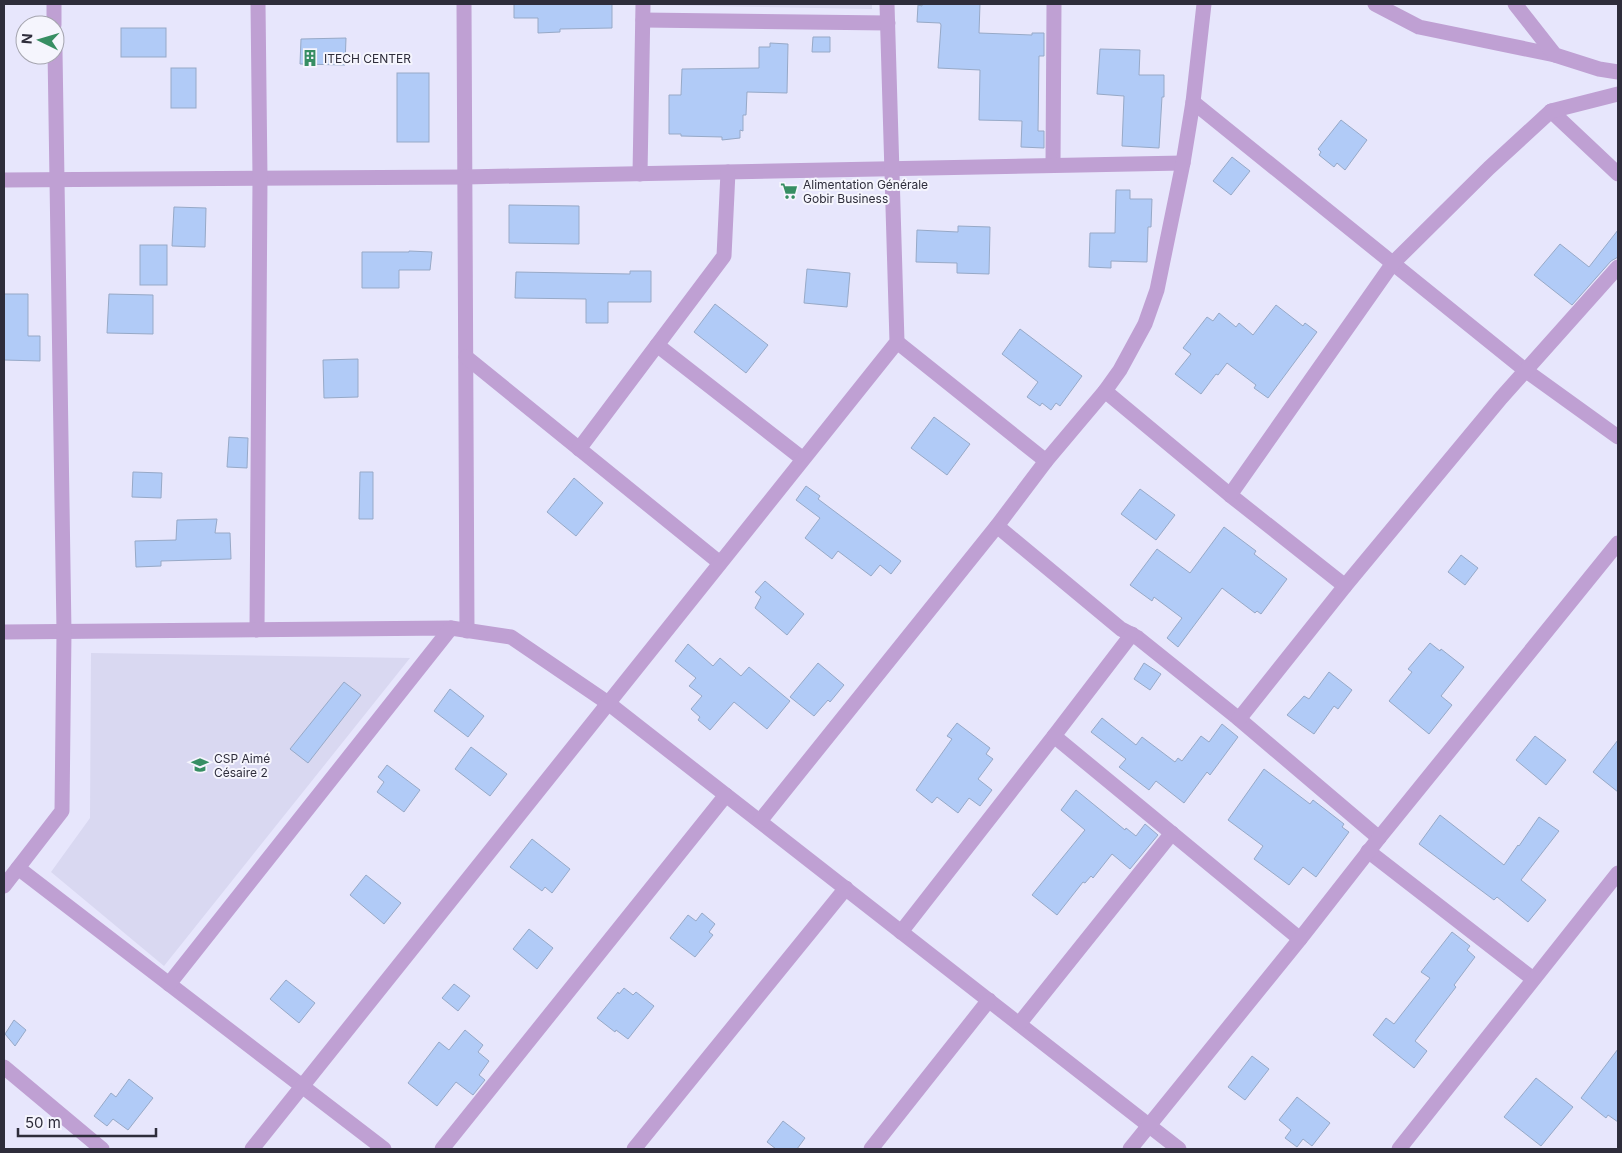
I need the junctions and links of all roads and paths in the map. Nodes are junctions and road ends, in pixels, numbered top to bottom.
1 (258, 4) edge
2 (464, 4) edge
3 (643, 4) edge
4 (887, 4) edge
5 (1054, 4) edge
6 (1204, 4) edge
7 (1375, 4) edge
8 (1515, 4) edge
9 (643, 20) junction
10 (888, 23) junction
11 (1555, 55) junction
12 (55, 65) edge
13 (1618, 72) edge
14 (1618, 94) edge
15 (1193, 102) junction
16 (1551, 111) junction
17 (1184, 163) junction
18 (1053, 165) junction
19 (892, 168) junction
20 (728, 172) junction
21 (640, 174) junction
22 (1618, 174) edge
23 (465, 177) junction
24 (260, 178) junction
25 (4, 180) edge
26 (58, 180) junction
27 (1394, 263) junction
28 (1618, 267) edge
29 (897, 342) junction
30 (657, 345) junction
31 (466, 358) junction
32 (1525, 370) junction
33 (1105, 391) junction
34 (1618, 437) edge
35 (579, 449) junction
36 (803, 459) junction
37 (1046, 462) junction
38 (1230, 495) junction
39 (997, 526) junction
40 (1618, 543) edge
41 (720, 563) junction
42 (1345, 586) junction
43 (451, 628) junction
44 (257, 630) junction
45 (467, 631) junction
46 (4, 632) edge
47 (64, 632) junction
48 (1132, 634) junction
49 (608, 703) junction
50 (1239, 719) junction
51 (1054, 736) junction
52 (726, 795) junction
53 (760, 821) junction
54 (1172, 833) junction
55 (1379, 838) junction
56 (1368, 851) junction
57 (18, 868) junction
58 (1618, 872) edge
59 (4, 886) edge
60 (846, 888) junction
61 (901, 932) junction
62 (1300, 939) junction
63 (1533, 979) junction
64 (169, 984) junction
65 (989, 1000) junction
66 (1019, 1024) junction
67 (4, 1068) edge
68 (302, 1086) junction
69 (1149, 1126) junction
70 (102, 1149) edge
71 (252, 1149) edge
72 (384, 1149) edge
73 (442, 1149) edge
74 (634, 1149) edge
75 (871, 1149) edge
76 (1130, 1149) edge
77 (1179, 1149) edge
78 (1399, 1149) edge

1 - 24 street
2 - 23 street
3 - 9 street
4 - 10 street
5 - 18 street
6 - 15 street
7 - 11 street
8 - 11 street
9 - 10 street
9 - 21 street
10 - 19 street
11 - 13 street
12 - 26 street
14 - 16 street
15 - 17 street
15 - 27 street
16 - 22 street
16 - 27 street
17 - 18 street
17 - 33 street
18 - 19 street
19 - 20 street
19 - 29 street
20 - 21 street
20 - 30 street
21 - 23 street
23 - 24 street
23 - 31 street
24 - 26 street
24 - 44 street
25 - 26 street
26 - 47 street
27 - 32 street
27 - 38 street
28 - 32 street
29 - 36 street
29 - 37 street
30 - 35 street
30 - 36 street
31 - 35 street
31 - 45 street
32 - 34 street
32 - 42 street
33 - 37 street
33 - 38 street
35 - 41 street
36 - 41 street
37 - 39 street
38 - 42 street
39 - 48 street
39 - 53 street
40 - 55 street
41 - 49 street
42 - 50 street
43 - 44 street
43 - 45 street
43 - 64 street
44 - 47 street
45 - 49 street
46 - 47 street
47 - 57 street
48 - 50 street
48 - 51 street
49 - 52 street
49 - 68 street
50 - 55 street
51 - 54 street
51 - 61 street
52 - 53 street
52 - 73 street
53 - 60 street
54 - 62 street
54 - 66 street
55 - 56 street
56 - 62 street
56 - 63 street
57 - 59 street
57 - 64 street
58 - 63 street
60 - 61 street
60 - 74 street
61 - 65 street
62 - 69 street
63 - 78 street
64 - 68 street
65 - 66 street
65 - 75 street
66 - 69 street
67 - 70 street
68 - 71 street
68 - 72 street
69 - 76 street
69 - 77 street

